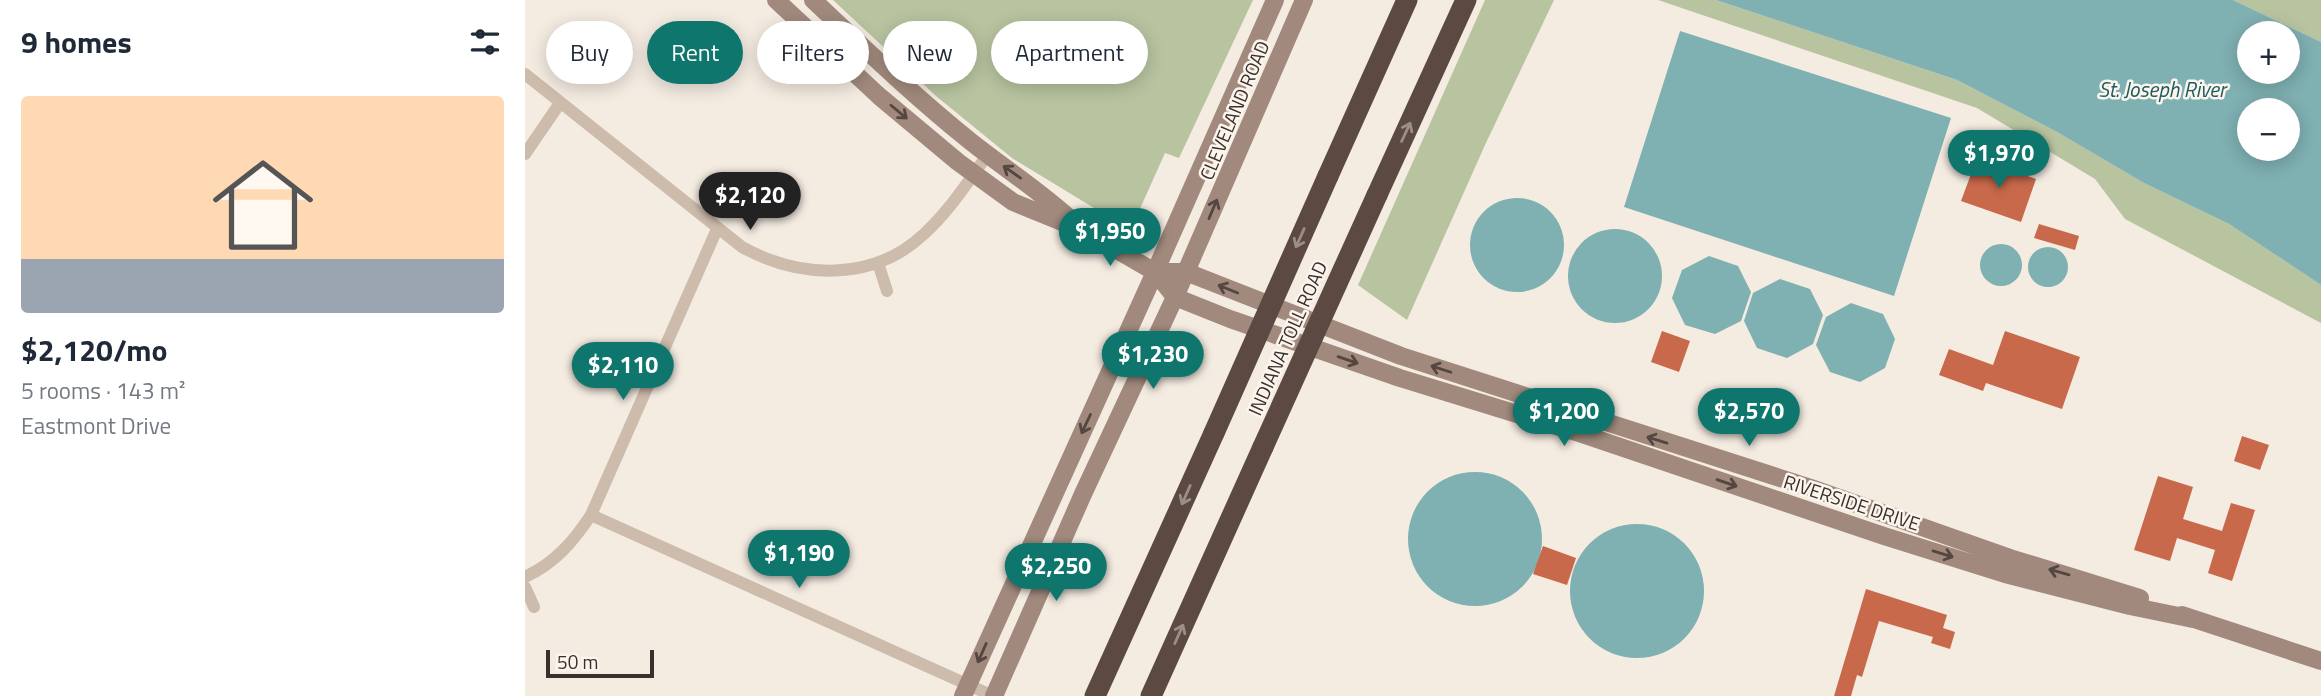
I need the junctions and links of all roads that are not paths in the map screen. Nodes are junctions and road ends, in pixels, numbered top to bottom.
1 (776, 0) edge
2 (813, 0) edge
3 (1275, 0) edge
4 (1304, 0) edge
5 (1407, 0) edge
6 (1466, 0) edge
7 (525, 74) edge
8 (560, 103) junction
9 (525, 154) edge
10 (988, 154) junction
11 (974, 174) junction
12 (717, 229) junction
13 (1084, 231) junction
14 (878, 263) junction
15 (1155, 272) junction
16 (1187, 272) junction
17 (887, 291) dead end
18 (1175, 297) junction
19 (591, 515) junction
20 (525, 576) edge
21 (525, 587) edge
22 (534, 607) dead end
23 (2193, 619) junction
24 (2321, 661) edge
25 (965, 690) edge
26 (994, 696) edge
27 (1095, 696) edge
28 (1151, 696) edge

1 -> 11 street, RIVERSIDE DRIVE
2 - 10 street, RIVERSIDE DRIVE
3 - 15 street, CLEVELAND ROAD
16 -> 4 street, CLEVELAND ROAD
5 -> 27 highway, INDIANA TOLL ROAD, bridge
28 -> 6 highway, INDIANA TOLL ROAD, bridge
7 - 8 street
8 - 9 street
8 - 12 street
10 - 11 street
13 -> 10 street, RIVERSIDE DRIVE
11 - 13 street, RIVERSIDE DRIVE
11 - 14 street
12 - 14 street
12 - 19 street
13 - 15 street, RIVERSIDE DRIVE
14 - 17 street
15 - 16 street, RIVERSIDE DRIVE
15 - 18 street, RIVERSIDE DRIVE
15 -> 25 street, CLEVELAND ROAD
16 - 18 street, CLEVELAND ROAD
23 -> 16 street, RIVERSIDE DRIVE
18 -> 23 street, RIVERSIDE DRIVE
18 - 26 street, CLEVELAND ROAD
19 - 20 street
19 - 25 street
21 - 22 street
23 - 24 street, RIVERSIDE DRIVE
25 - 26 street

